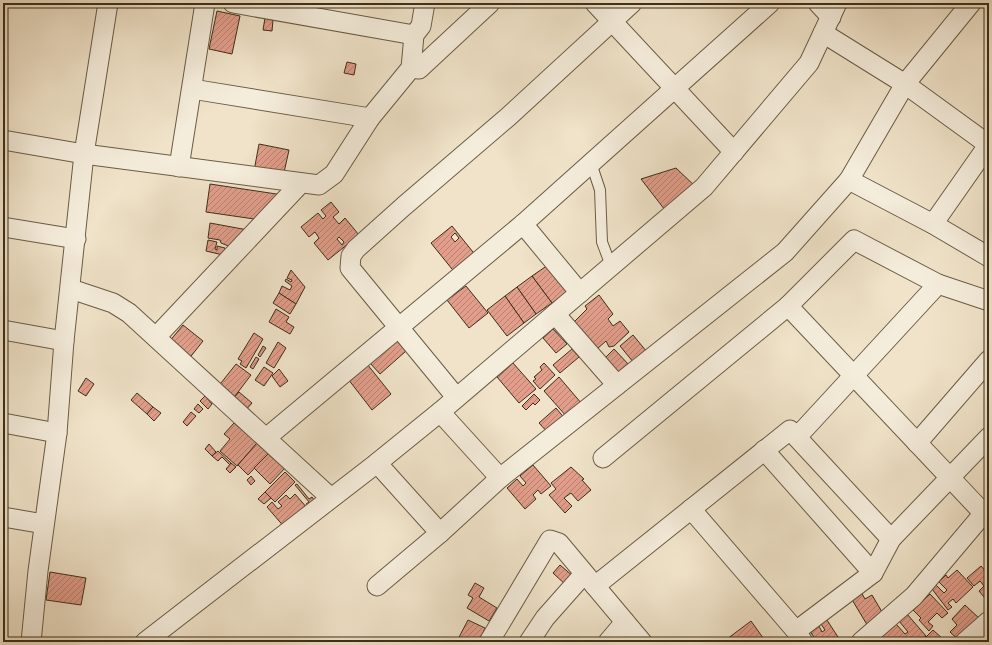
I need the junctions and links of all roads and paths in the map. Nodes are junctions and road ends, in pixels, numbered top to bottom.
1 (108, 3) edge
2 (205, 3) edge
3 (233, 3) edge
4 (426, 3) edge
5 (490, 3) edge
6 (595, 3) edge
7 (632, 3) edge
8 (770, 3) edge
9 (818, 3) edge
10 (971, 3) edge
11 (299, 9) edge
12 (830, 18) edge
13 (612, 21) junction
14 (414, 35) junction
15 (411, 68) junction
16 (905, 84) junction
17 (675, 88) junction
18 (192, 89) junction
19 (370, 118) junction
20 (3, 140) edge
21 (989, 144) edge
22 (734, 152) junction
23 (84, 154) junction
24 (591, 163) junction
25 (179, 167) junction
26 (849, 180) junction
27 (301, 183) junction
28 (523, 224) junction
29 (933, 224) junction
30 (3, 227) edge
31 (76, 239) junction
32 (989, 257) edge
33 (611, 266) junction
34 (938, 284) junction
35 (71, 289) junction
36 (580, 293) junction
37 (989, 301) edge
38 (788, 306) junction
39 (556, 314) junction
40 (399, 327) junction
41 (3, 330) edge
42 (156, 337) junction
43 (64, 342) junction
44 (989, 360) edge
45 (854, 376) junction
46 (617, 385) junction
47 (456, 397) junction
48 (440, 412) junction
49 (3, 423) edge
50 (57, 433) junction
51 (797, 437) junction
52 (266, 438) junction
53 (989, 438) edge
54 (917, 443) junction
55 (764, 450) junction
56 (603, 458) dead end
57 (377, 463) junction
58 (500, 478) junction
59 (951, 478) junction
60 (331, 498) junction
61 (691, 509) junction
62 (986, 516) edge
63 (3, 517) edge
64 (44, 524) junction
65 (440, 533) junction
66 (891, 539) junction
67 (873, 574) junction
68 (590, 580) junction
69 (376, 586) dead end
70 (989, 621) edge
71 (625, 622) junction
72 (800, 636) edge
73 (969, 641) edge
74 (31, 642) edge
75 (145, 642) edge
76 (488, 642) edge
77 (529, 642) edge
78 (608, 642) edge
79 (642, 642) edge
80 (861, 642) edge

1 - 23 street
2 - 18 street
3 - 11 street
4 - 14 street
5 - 15 street
6 - 13 street
7 - 13 street
8 - 17 street
9 - 12 street
10 - 16 street
11 - 14 street
12 - 16 street
12 - 22 street
13 - 17 street
13 - 40 street
14 - 15 street
15 - 19 street
16 - 21 street
16 - 26 street
17 - 22 street
17 - 24 street
18 - 19 street
18 - 25 street
19 - 27 street
20 - 23 street
21 - 29 street
22 - 33 street
23 - 25 street
23 - 31 street
24 - 28 street
24 - 33 lane
25 - 27 street
26 - 29 street
26 - 46 street
27 - 42 street
28 - 36 street
28 - 40 street
29 - 32 street
30 - 31 street
31 - 35 street
33 - 36 street
34 - 37 street
34 - 38 street
34 - 45 street
35 - 42 street
35 - 43 street
36 - 39 street
38 - 45 street
38 - 56 street
39 - 46 street
39 - 47 street
40 - 47 street
40 - 52 street
41 - 43 street
42 - 52 street
43 - 50 street
44 - 54 street
45 - 51 street
45 - 54 street
46 - 58 street
47 - 48 street
48 - 57 street
48 - 58 street
49 - 50 street
50 - 64 street
51 - 55 street
51 - 66 street
52 - 60 street
53 - 59 street
54 - 59 street
55 - 61 street
55 - 67 street
57 - 60 street
57 - 65 street
58 - 65 street
59 - 62 street
59 - 66 street
60 - 75 street
61 - 68 street
61 - 72 street
62 - 80 street
63 - 64 street
64 - 74 street
65 - 69 street
66 - 67 street
67 - 72 street
68 - 71 street
68 - 76 street
68 - 77 street
70 - 73 street
71 - 78 street
71 - 79 street

